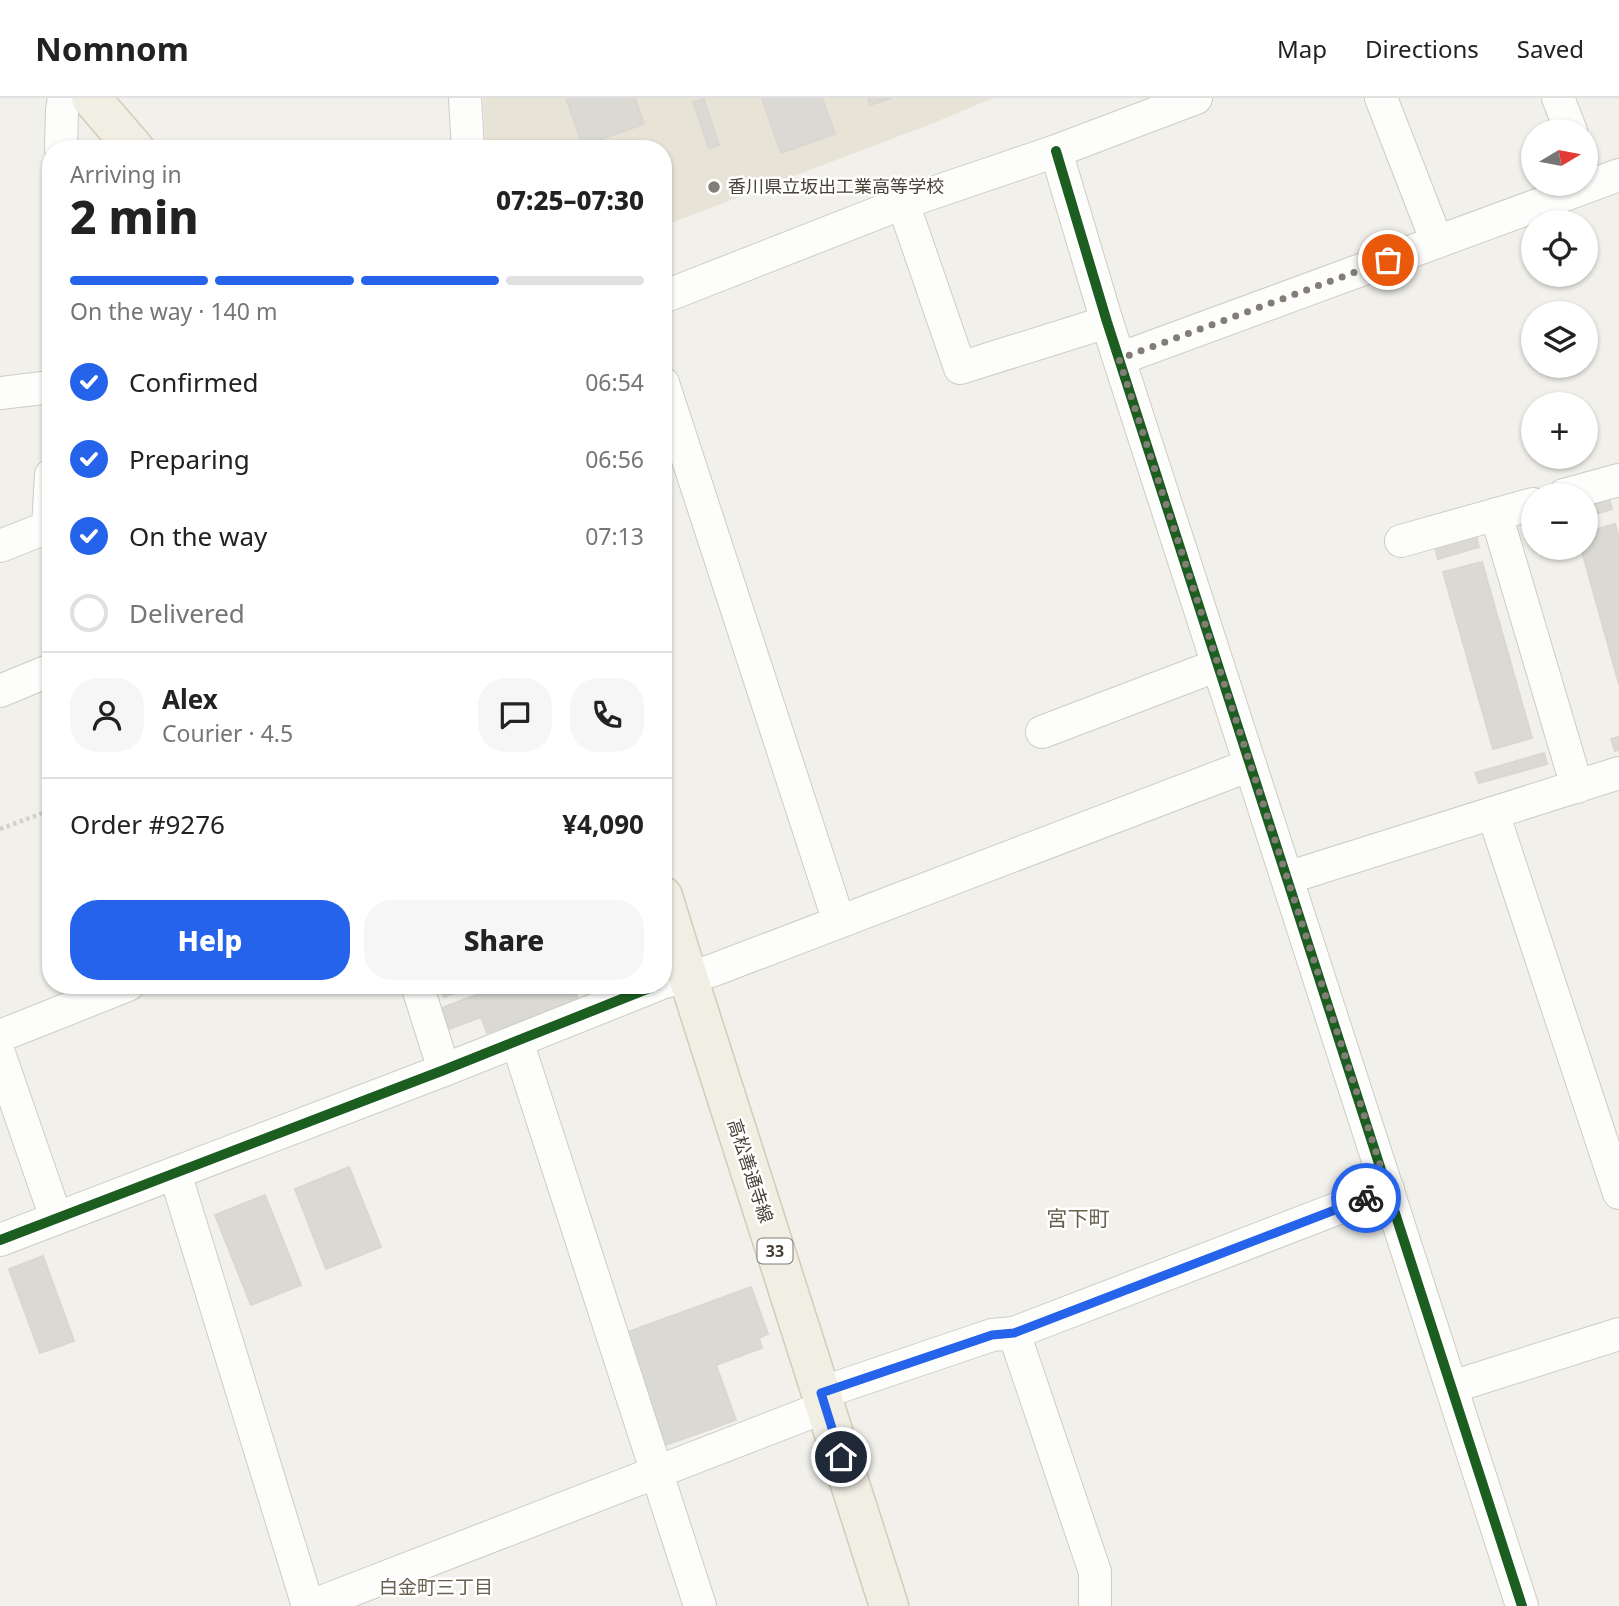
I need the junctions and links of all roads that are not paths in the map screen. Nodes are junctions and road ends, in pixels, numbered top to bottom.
1 (64, 98) edge
2 (92, 98) edge
3 (464, 98) edge
4 (1196, 98) edge
5 (1381, 98) edge
6 (1558, 98) edge
7 (1566, 119) edge
8 (61, 140) edge
9 (127, 140) edge
10 (467, 140) edge
11 (1056, 151) junction
12 (1599, 177) edge
13 (903, 203) junction
14 (1437, 242) junction
15 (672, 293) edge
16 (1107, 323) junction
17 (1119, 359) junction
18 (42, 388) edge
19 (0, 393) edge
20 (672, 411) edge
21 (1619, 480) edge
22 (1598, 486) edge
23 (1521, 507) edge
24 (1496, 514) junction
25 (42, 530) edge
26 (1401, 541) dead end
27 (0, 546) edge
28 (1218, 665) junction
29 (42, 674) edge
30 (0, 691) edge
31 (1042, 732) dead end
32 (1250, 765) junction
33 (1619, 773) edge
34 (1577, 787) junction
35 (1493, 813) junction
36 (1287, 878) junction
37 (839, 922) junction
38 (672, 981) edge
39 (672, 990) edge
40 (105, 994) edge
41 (420, 994) edge
42 (638, 994) edge
43 (0, 1036) edge
44 (517, 1041) junction
45 (0, 1056) edge
46 (444, 1070) junction
47 (175, 1173) junction
48 (1388, 1189) junction
49 (1619, 1194) edge
50 (56, 1218) junction
51 (0, 1240) edge
52 (1014, 1333) junction
53 (1619, 1334) edge
54 (1452, 1387) junction
55 (823, 1400) junction
56 (657, 1471) junction
57 (1520, 1605) edge
58 (309, 1606) edge
59 (700, 1606) edge
60 (889, 1606) edge
61 (1095, 1606) edge

1 - 8 street
2 - 9 main road
3 - 10 street
4 - 11 street
5 - 14 street
6 - 7 street
11 - 13 street
11 - 16 street
12 - 14 street
13 - 15 street
13 - 16 street
14 - 17 street
16 - 17 street
17 - 28 street
18 - 19 street
20 - 37 street
21 - 22 street
23 - 24 street
24 - 26 street
24 - 34 street
25 - 27 street
28 - 31 street
28 - 32 street
29 - 30 street
32 - 36 street
32 - 37 street
33 - 34 street
34 - 35 street
35 - 36 street
35 - 49 street
36 - 48 street
37 - 38 street
39 - 55 main road, 高松善通寺線 / 33
40 - 43 street
41 - 46 street
42 - 44 street
44 - 46 street
44 - 56 street
45 - 50 street
46 - 47 street
47 - 50 street
47 - 58 street
48 - 52 street
48 - 54 street
50 - 51 street
52 - 55 street
52 - 61 street
53 - 54 street
54 - 57 street
55 - 56 street
55 - 60 main road, 高松善通寺線 / 33
56 - 58 street
56 - 59 street

